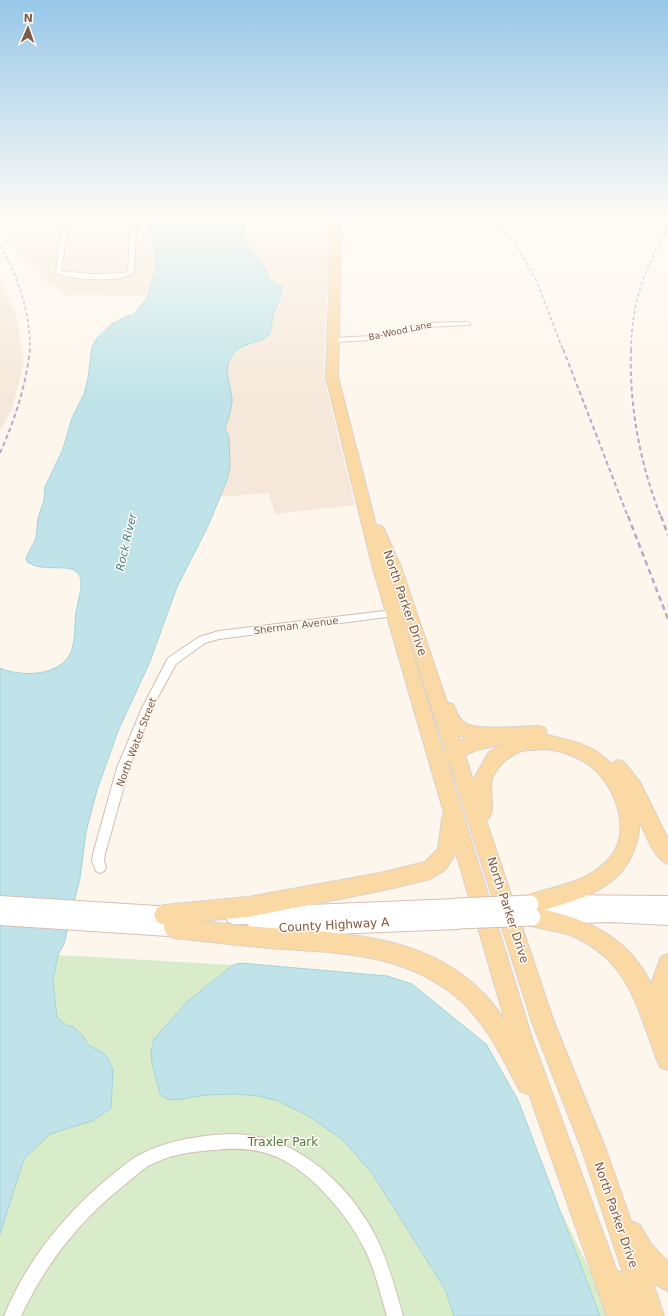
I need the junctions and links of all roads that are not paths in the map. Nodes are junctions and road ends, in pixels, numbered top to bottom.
1 (335, 277) edge
2 (468, 324) dead end
3 (333, 340) junction
4 (401, 612) junction
5 (186, 650) joint
6 (431, 680) junction
7 (530, 733) junction
8 (454, 751) junction
9 (440, 772) junction
10 (451, 810) junction
11 (668, 855) edge
12 (492, 862) junction
13 (100, 867) dead end
14 (0, 904) edge
15 (668, 904) edge
16 (531, 910) junction
17 (0, 917) edge
18 (86, 917) junction
19 (668, 917) edge
20 (169, 921) junction
21 (668, 964) edge
22 (668, 1019) edge
23 (668, 1059) edge
24 (554, 1132) junction
25 (594, 1150) junction
26 (596, 1249) junction
27 (668, 1278) edge
28 (12, 1316) edge
29 (395, 1316) edge
30 (620, 1316) edge
31 (642, 1316) edge
32 (651, 1316) edge

1 - 3 main road, North Parker Drive
2 - 3 street, Ba-Wood Lane
3 - 4 main road, North Parker Drive
4 - 5 street, Sherman Avenue
4 - 6 main road, North Parker Drive
4 - 9 main road, North Parker Drive
5 - 13 street, North Water Street
6 - 7 main road
6 - 8 main road, North Parker Drive
7 - 8 main road
7 - 11 main road
8 - 9 main road
8 - 12 main road, North Parker Drive
9 - 10 main road, North Parker Drive
10 - 20 main road
10 - 24 main road, North Parker Drive
12 - 16 main road
12 - 25 main road, North Parker Drive
14 - 18 main road, County Highway A
15 - 16 main road, County Highway A
16 - 19 main road, County Highway A
16 - 20 main road, County Highway A, bridge
16 - 23 main road
17 - 18 main road, County Highway A
18 - 20 main road, County Highway A
20 - 24 main road
21 - 22 main road
24 - 26 main road, North Parker Drive
25 - 27 main road
25 - 32 main road, North Parker Drive
26 - 30 main road, North Parker Drive
26 - 31 main road
28 - 29 street

